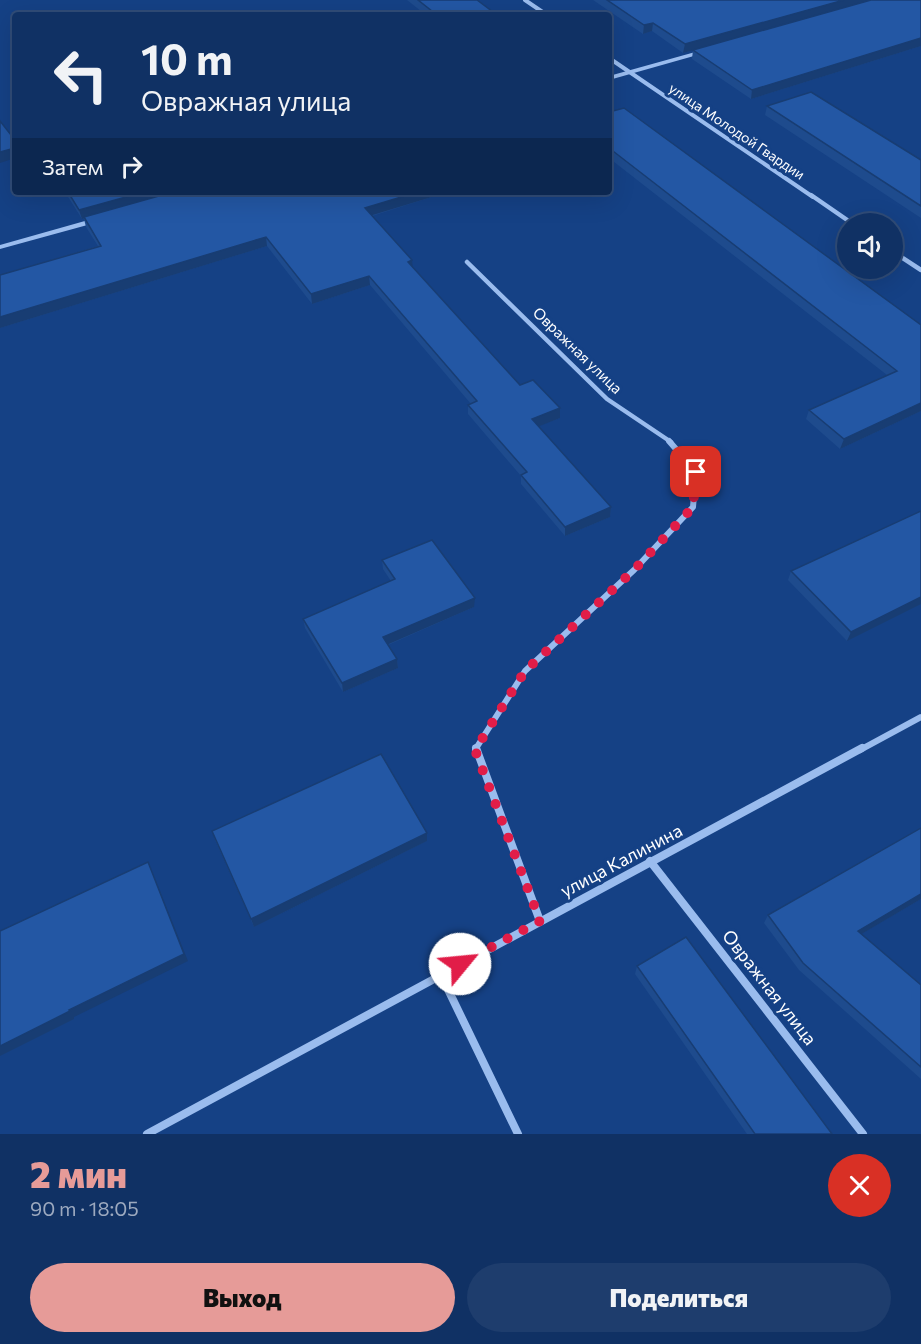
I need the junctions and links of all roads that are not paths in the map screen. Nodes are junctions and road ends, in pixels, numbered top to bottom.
1 (525, 0) edge
2 (543, 12) edge
3 (709, 51) edge
4 (612, 60) edge
5 (630, 73) junction
6 (612, 77) edge
7 (837, 213) edge
8 (103, 218) edge
9 (0, 246) edge
10 (903, 258) edge
11 (466, 262) dead end
12 (921, 270) edge
13 (921, 717) edge
14 (650, 861) junction
15 (540, 921) junction
16 (441, 975) junction
17 (147, 1134) edge
18 (518, 1134) edge
19 (863, 1134) edge

1 - 2 street
3 - 5 street
4 - 5 street, улица Молодой Гвардии
5 - 6 street
5 - 7 street, улица Молодой Гвардии
8 - 9 street
10 - 12 street
11 - 15 street, Овражная улица
13 - 14 street, улица Калинина
14 - 15 street, улица Калинина
14 - 19 street, Овражная улица
15 - 16 street, улица Калинина
16 - 17 street, улица Калинина
16 - 18 street

